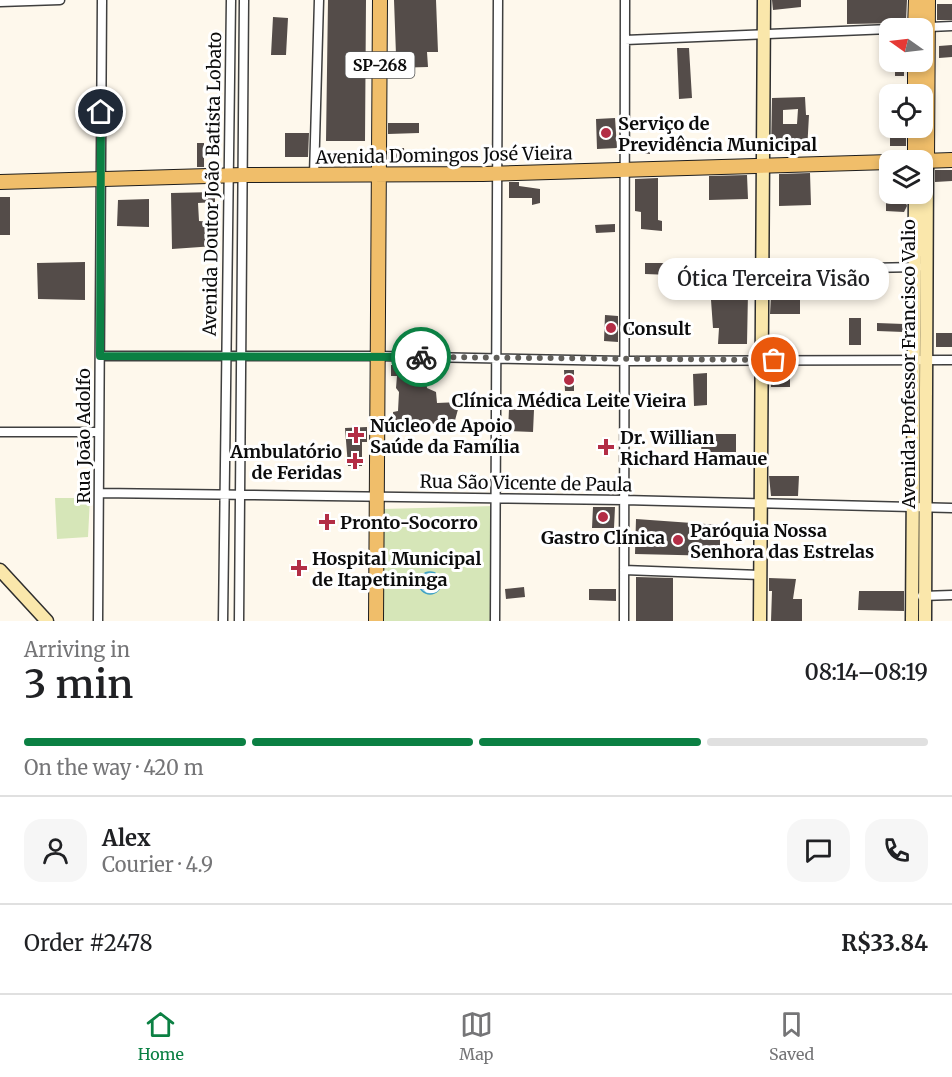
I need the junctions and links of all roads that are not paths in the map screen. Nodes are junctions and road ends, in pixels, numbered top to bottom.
1 (60, 0) edge
2 (102, 0) edge
3 (231, 0) edge
4 (244, 0) edge
5 (319, 0) edge
6 (380, 0) edge
7 (498, 0) edge
8 (625, 0) edge
9 (764, 0) edge
10 (916, 0) edge
11 (928, 0) edge
12 (0, 2) edge
13 (918, 18) edge
14 (922, 18) edge
15 (952, 26) edge
16 (933, 27) edge
17 (879, 30) edge
18 (764, 35) junction
19 (625, 40) junction
20 (920, 72) edge
21 (922, 150) edge
22 (952, 160) edge
23 (933, 161) edge
24 (879, 162) edge
25 (763, 165) junction
26 (624, 170) junction
27 (496, 174) junction
28 (236, 175) junction
29 (314, 176) junction
30 (379, 176) junction
31 (101, 179) junction
32 (0, 182) edge
33 (916, 204) edge
34 (921, 204) edge
35 (920, 267) junction
36 (762, 270) junction
37 (227, 355) junction
38 (242, 355) junction
39 (100, 356) junction
40 (378, 356) junction
41 (496, 358) junction
42 (920, 360) junction
43 (952, 360) edge
44 (624, 361) junction
45 (762, 361) junction
46 (926, 424) junction
47 (913, 425) junction
48 (0, 432) edge
49 (99, 432) junction
50 (913, 458) junction
51 (926, 458) junction
52 (99, 493) junction
53 (225, 495) junction
54 (241, 495) junction
55 (495, 499) junction
56 (624, 500) junction
57 (761, 503) junction
58 (378, 504) junction
59 (913, 507) junction
60 (926, 507) junction
61 (952, 508) edge
62 (0, 570) edge
63 (624, 570) junction
64 (760, 575) junction
65 (952, 595) edge
66 (912, 596) junction
67 (926, 596) junction
68 (47, 621) edge
69 (98, 621) edge
70 (223, 621) edge
71 (239, 621) edge
72 (376, 621) edge
73 (495, 621) edge
74 (624, 621) edge
75 (760, 621) edge
76 (912, 621) edge
77 (925, 621) edge

1 - 12 street
2 - 31 street, Rua João Adolfo
3 - 28 street, Avenida Doutor João Batista Lobato
4 - 28 street, Avenida Doutor João Batista Lobato
5 - 29 street
6 - 30 main road, SP-268
7 - 27 street
8 - 19 street
9 - 18 main road
10 - 13 main road, Avenida Professor Francisco Valio
11 - 14 main road, Avenida Professor Francisco Valio
15 - 16 street
17 - 18 street
18 - 19 street
18 - 25 main road
19 - 26 street
20 - 21 main road, Avenida Professor Francisco Valio
22 - 23 main road
24 - 25 main road, Avenida Domingos José Vieira
25 - 26 main road, Avenida Domingos José Vieira
25 - 36 main road
26 - 27 main road, Avenida Domingos José Vieira
26 - 44 street
27 - 30 main road, Avenida Domingos José Vieira
27 - 41 street
28 - 29 main road, Avenida Domingos José Vieira
28 - 31 main road, Avenida Domingos José Vieira
28 - 37 street, Avenida Doutor João Batista Lobato
28 - 38 street, Avenida Doutor João Batista Lobato
29 - 30 main road, Avenida Domingos José Vieira
30 - 40 main road, SP-268
31 - 32 main road, Avenida Domingos José Vieira
31 - 39 street, Rua João Adolfo
33 - 35 main road, Avenida Professor Francisco Valio
34 - 35 main road, Avenida Professor Francisco Valio
35 - 36 street
35 - 42 main road, Avenida Professor Francisco Valio
36 - 45 main road
37 - 38 street
37 - 39 street
37 - 53 street, Avenida Doutor João Batista Lobato
38 - 40 street
38 - 54 street, Avenida Doutor João Batista Lobato
39 - 49 street, Rua João Adolfo
40 - 41 street
40 - 58 main road, SP-268
41 - 44 street
41 - 55 street
42 - 43 street
42 - 45 street
42 - 46 main road, Avenida Professor Francisco Valio
42 - 47 main road, Avenida Professor Francisco Valio
44 - 45 street
44 - 56 street
45 - 57 main road
46 - 47 main road
46 - 51 main road, Avenida Professor Francisco Valio
47 - 50 main road, Avenida Professor Francisco Valio
48 - 49 street
49 - 52 street, Rua João Adolfo
50 - 51 main road
50 - 59 main road, Avenida Professor Francisco Valio
51 - 60 main road, Avenida Professor Francisco Valio
52 - 53 street, Rua São Vicente de Paula
52 - 69 street, Rua João Adolfo
53 - 54 street, Rua São Vicente de Paula
53 - 70 street, Avenida Doutor João Batista Lobato
54 - 58 street, Rua São Vicente de Paula
54 - 71 street, Avenida Doutor João Batista Lobato
55 - 56 street, Rua São Vicente de Paula
55 - 58 street, Rua São Vicente de Paula
55 - 73 street
56 - 57 street, Rua São Vicente de Paula
56 - 63 street
57 - 59 street, Rua São Vicente de Paula
57 - 64 main road
58 - 72 main road, SP-268
59 - 60 street, Rua São Vicente de Paula
59 - 66 main road, Avenida Professor Francisco Valio
60 - 61 street, Rua São Vicente de Paula
60 - 67 main road, Avenida Professor Francisco Valio
62 - 68 main road
63 - 64 street
63 - 74 street
64 - 75 main road
65 - 67 street
66 - 67 street
66 - 76 main road, Avenida Professor Francisco Valio
67 - 77 main road, Avenida Professor Francisco Valio

